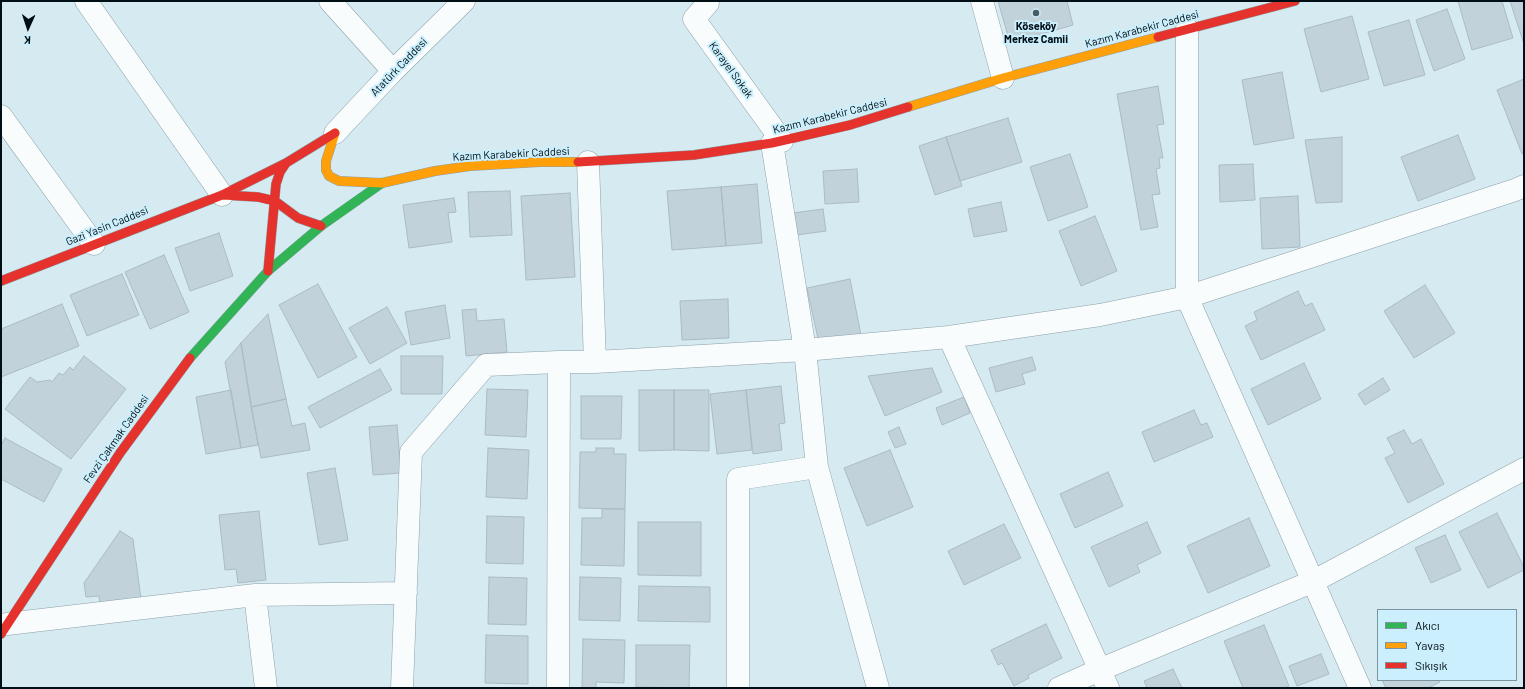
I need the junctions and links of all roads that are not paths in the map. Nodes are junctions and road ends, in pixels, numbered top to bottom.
1 (86, 1) edge
2 (330, 1) edge
3 (464, 1) edge
4 (982, 1) edge
5 (1295, 1) edge
6 (708, 2) edge
7 (1240, 8) edge
8 (1187, 29) junction
9 (393, 71) junction
10 (1003, 78) junction
11 (1, 116) edge
12 (335, 134) junction
13 (777, 142) junction
14 (289, 161) junction
15 (588, 162) junction
16 (327, 173) junction
17 (382, 183) junction
18 (1524, 186) edge
19 (332, 187) dead end
20 (222, 195) junction
21 (275, 201) junction
22 (334, 203) dead end
23 (331, 218) junction
24 (321, 226) junction
25 (94, 244) junction
26 (268, 271) junction
27 (1, 282) edge
28 (1187, 297) junction
29 (948, 337) junction
30 (805, 350) junction
31 (559, 362) junction
32 (595, 362) junction
33 (817, 467) junction
34 (1524, 469) edge
35 (1314, 581) junction
36 (406, 592) junction
37 (255, 595) junction
38 (4, 629) edge
39 (1104, 679) edge
40 (266, 688) edge
41 (402, 688) edge
42 (558, 688) edge
43 (738, 688) edge
44 (878, 688) edge
45 (1059, 688) edge
46 (1360, 688) edge

1 - 20 street
2 - 9 street
3 - 9 street, Atatürk Caddesi
4 - 10 street
5 - 7 street, Kazım Karabekir Caddesi
6 - 13 street, Karayel Sokak
7 - 8 street, Kazım Karabekir Caddesi
8 - 10 street, Kazım Karabekir Caddesi
8 - 28 street
9 - 12 street, Atatürk Caddesi
10 - 13 street, Kazım Karabekir Caddesi
11 - 25 street
12 - 14 street, Gazi Yasin Caddesi
12 - 16 street
13 - 15 street, Kazım Karabekir Caddesi
13 - 30 street
14 - 16 street
14 - 20 street, Gazi Yasin Caddesi
14 - 21 street
15 - 17 street, Kazım Karabekir Caddesi
15 - 32 street
16 - 17 street
16 - 19 street
17 - 23 street, Fevzi Çakmak Caddesi
18 - 28 street
20 - 21 street
20 - 25 street, Gazi Yasin Caddesi
21 - 24 street
21 - 26 street
22 - 23 street
23 - 24 street, Fevzi Çakmak Caddesi
24 - 26 street, Fevzi Çakmak Caddesi
25 - 27 street, Gazi Yasin Caddesi
26 - 38 street, Fevzi Çakmak Caddesi
28 - 29 street
28 - 35 street
29 - 30 street
29 - 39 street
30 - 32 street
30 - 33 street
31 - 32 street
31 - 36 street
31 - 42 street
33 - 43 street
33 - 44 street
34 - 35 street
35 - 39 street
35 - 46 street
36 - 37 street
36 - 41 street
37 - 38 street
37 - 40 street
39 - 45 street

